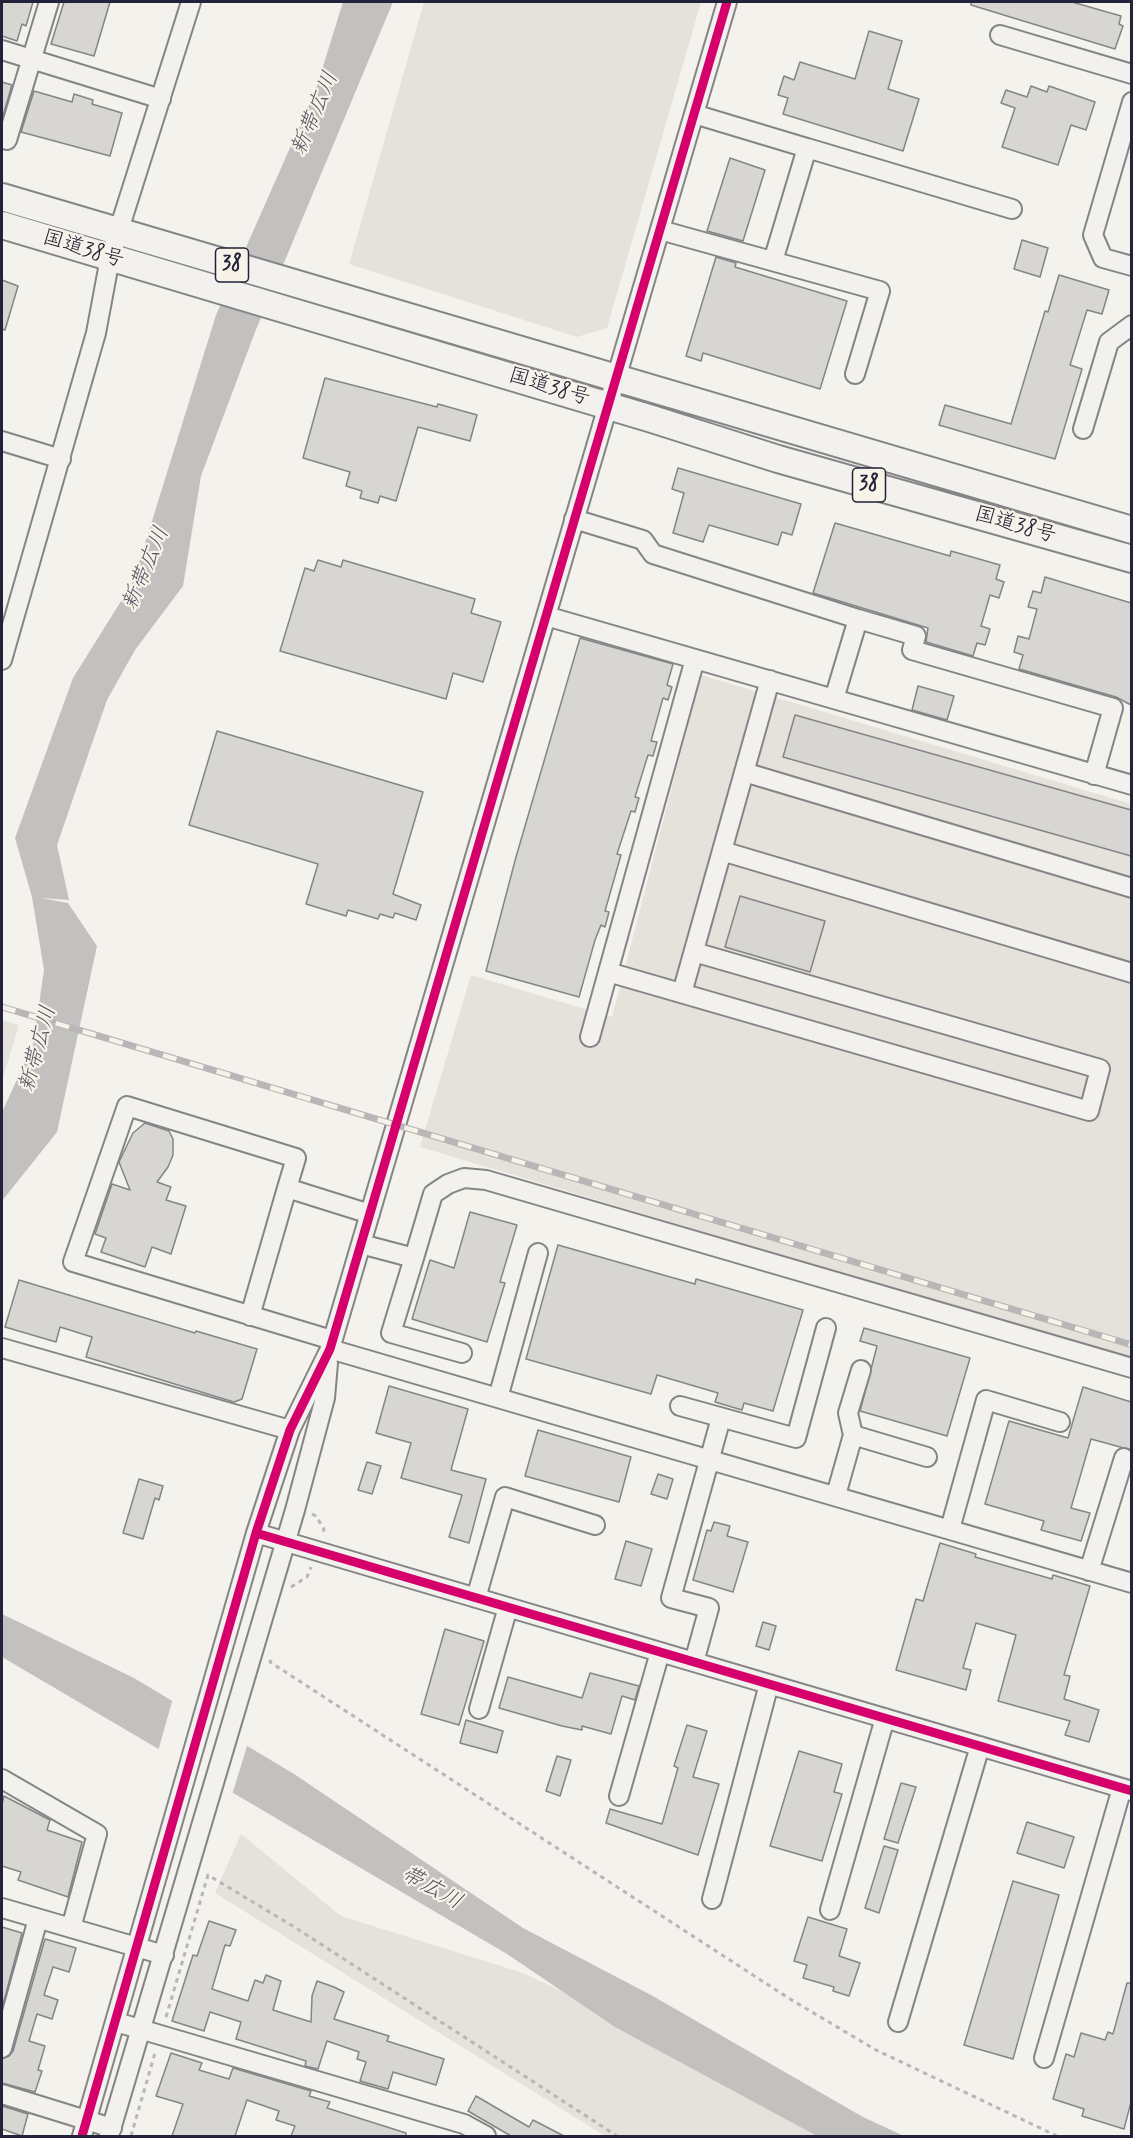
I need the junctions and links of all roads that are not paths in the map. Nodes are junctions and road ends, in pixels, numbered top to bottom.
1 (49, 2) edge
2 (191, 2) edge
3 (727, 2) edge
4 (1000, 35) dead end
5 (2, 50) edge
6 (31, 59) junction
7 (1131, 74) edge
8 (161, 99) junction
9 (1131, 102) edge
10 (694, 114) junction
11 (2, 138) edge
12 (807, 148) junction
13 (2, 197) edge
14 (1012, 209) dead end
15 (2, 225) edge
16 (660, 230) junction
17 (119, 232) junction
18 (110, 258) junction
19 (773, 261) junction
20 (1131, 266) edge
21 (1131, 324) edge
22 (855, 374) dead end
23 (616, 379) junction
24 (608, 406) junction
25 (1083, 429) dead end
26 (2, 441) edge
27 (61, 459) junction
28 (574, 519) junction
29 (1131, 530) edge
30 (1131, 559) edge
31 (546, 615) junction
32 (858, 620) junction
33 (695, 659) junction
34 (2, 660) edge
35 (770, 680) junction
36 (834, 699) junction
37 (744, 772) junction
38 (1094, 775) junction
39 (1131, 785) edge
40 (722, 851) junction
41 (1131, 888) edge
42 (694, 952) junction
43 (608, 972) junction
44 (1131, 973) edge
45 (682, 993) junction
46 (590, 1037) dead end
47 (287, 1188) junction
48 (370, 1214) junction
49 (361, 1244) junction
50 (538, 1254) dead end
51 (414, 1258) junction
52 (250, 1316) junction
53 (826, 1329) dead end
54 (331, 1345) junction
55 (2, 1348) edge
56 (462, 1353) dead end
57 (1131, 1368) edge
58 (861, 1370) dead end
59 (498, 1398) junction
60 (680, 1406) dead end
61 (722, 1418) junction
62 (1060, 1422) dead end
63 (290, 1430) junction
64 (853, 1435) junction
65 (927, 1457) dead end
66 (1124, 1458) dead end
67 (710, 1459) junction
68 (836, 1495) junction
69 (595, 1525) dead end
70 (950, 1529) junction
71 (256, 1533) junction
72 (286, 1542) junction
73 (1089, 1571) junction
74 (1131, 1583) edge
75 (476, 1598) junction
76 (508, 1607) junction
77 (660, 1652) junction
78 (694, 1662) junction
79 (769, 1684) junction
80 (479, 1709) dead end
81 (885, 1718) junction
82 (980, 1746) junction
83 (2, 1779) edge
84 (1127, 1789) edge
85 (619, 1796) dead end
86 (712, 1899) dead end
87 (2, 1908) edge
88 (830, 1910) dead end
89 (38, 1918) junction
90 (71, 1928) junction
91 (137, 1947) junction
92 (164, 1955) junction
93 (116, 2022) junction
94 (898, 2022) dead end
95 (142, 2030) junction
96 (2, 2048) edge
97 (1044, 2058) dead end
98 (2, 2094) edge
99 (84, 2128) edge
100 (110, 2132) edge
101 (486, 2136) edge

1 - 6 street
2 - 8 street
3 - 10 street
4 - 7 street
5 - 6 street
6 - 8 street
6 - 11 street
8 - 17 street
9 - 20 street
10 - 12 street
10 - 16 street
12 - 14 street
12 - 19 street
13 - 17 highway, 国道38号 / 38
15 - 18 highway, 国道38号 / 38
16 - 19 street
16 - 23 street
17 - 18 street
17 - 23 highway, 国道38号 / 38
18 - 24 highway, 国道38号 / 38
18 - 27 street
19 - 22 street
21 - 25 street
23 - 24 street
23 - 29 highway, 国道38号 / 38
24 - 28 street
24 - 30 highway, 国道38号 / 38
26 - 27 street
27 - 34 street
28 - 31 street
28 - 32 street
31 - 33 street
31 - 48 street
32 - 36 street
32 - 38 street
33 - 35 street
33 - 43 street
35 - 36 street
35 - 37 street
36 - 38 street
37 - 40 street
37 - 41 street
38 - 39 street
40 - 42 street
40 - 44 street
42 - 45 street
42 - 45 street
43 - 45 street
43 - 46 street
47 - 48 street
47 - 52 street
47 - 52 street
48 - 49 street
49 - 51 street
49 - 54 street
50 - 59 street
51 - 56 street
51 - 57 street
52 - 54 street
53 - 61 street
54 - 59 street
54 - 63 street
54 - 72 street
55 - 63 street
58 - 64 street
59 - 67 street
60 - 61 street
61 - 67 street
62 - 70 street
63 - 71 street
64 - 65 street
64 - 68 street
66 - 73 street
67 - 68 street
67 - 78 street
68 - 70 street
69 - 75 street
70 - 73 street
71 - 72 street
71 - 91 street
72 - 75 street
72 - 92 street
73 - 74 street
75 - 76 street
76 - 77 street
76 - 80 street
77 - 78 street
77 - 85 street
78 - 79 street
79 - 81 street
79 - 86 street
81 - 82 street
81 - 88 street
82 - 84 street
82 - 94 street
83 - 90 street
84 - 97 street
87 - 89 street
89 - 90 street
89 - 96 street
90 - 91 street
91 - 92 street
91 - 93 street
92 - 95 street
93 - 95 street
93 - 99 street
95 - 100 street
95 - 101 street
98 - 99 street
99 - 100 street

